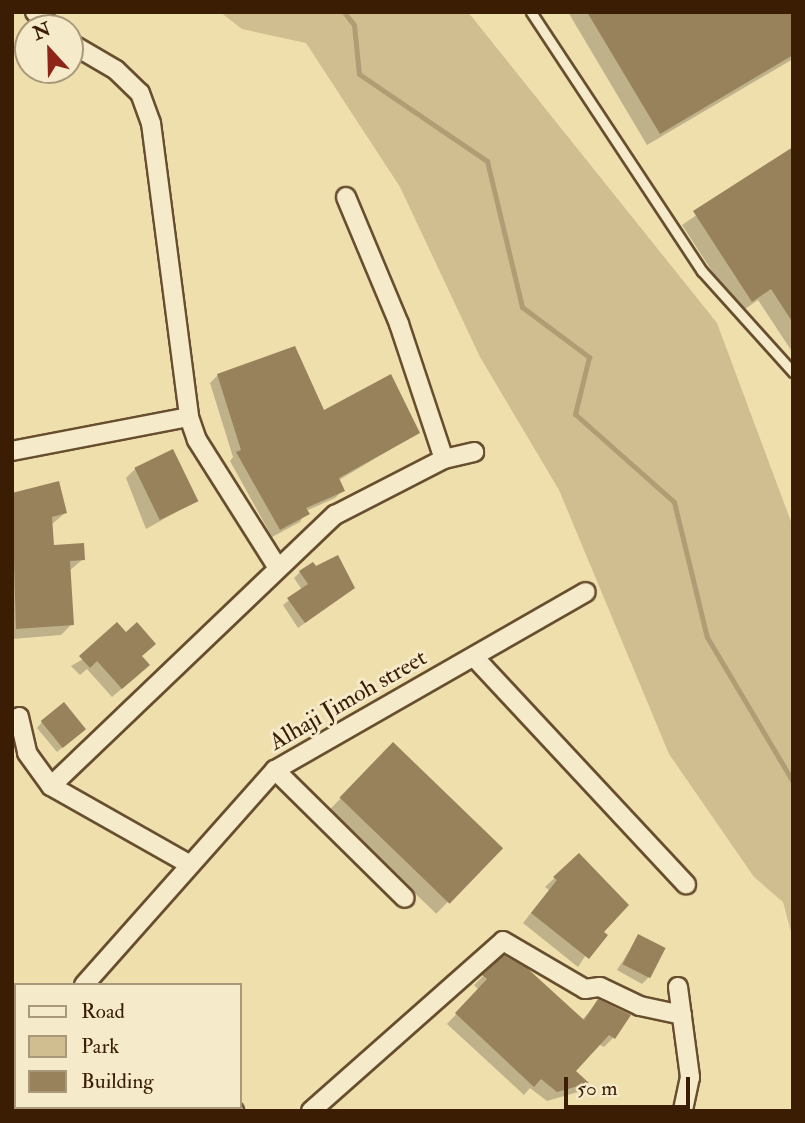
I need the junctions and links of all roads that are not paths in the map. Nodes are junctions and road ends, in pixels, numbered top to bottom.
1 (531, 12) edge
2 (84, 51) edge
3 (346, 197) dead end
4 (793, 372) edge
5 (189, 417) junction
6 (12, 451) edge
7 (474, 453) dead end
8 (444, 459) junction
9 (278, 568) junction
10 (586, 592) dead end
11 (474, 657) junction
12 (19, 718) dead end
13 (275, 770) junction
14 (51, 786) junction
15 (189, 864) junction
16 (686, 884) dead end
17 (405, 898) dead end
18 (86, 983) edge
19 (678, 987) dead end
20 (681, 1015) junction
21 (311, 1111) edge
22 (683, 1111) edge

1 - 4 lane
2 - 5 street
3 - 8 street
5 - 6 street
5 - 9 street
7 - 8 street
8 - 9 street
9 - 14 street
10 - 11 street, Alhaji Jimoh street
11 - 13 street, Alhaji Jimoh street
11 - 16 street
12 - 14 street
13 - 15 street, Alhaji Jimoh street
13 - 17 street
14 - 15 street
15 - 18 street, Alhaji Jimoh street
19 - 20 street
20 - 21 street
20 - 22 street

